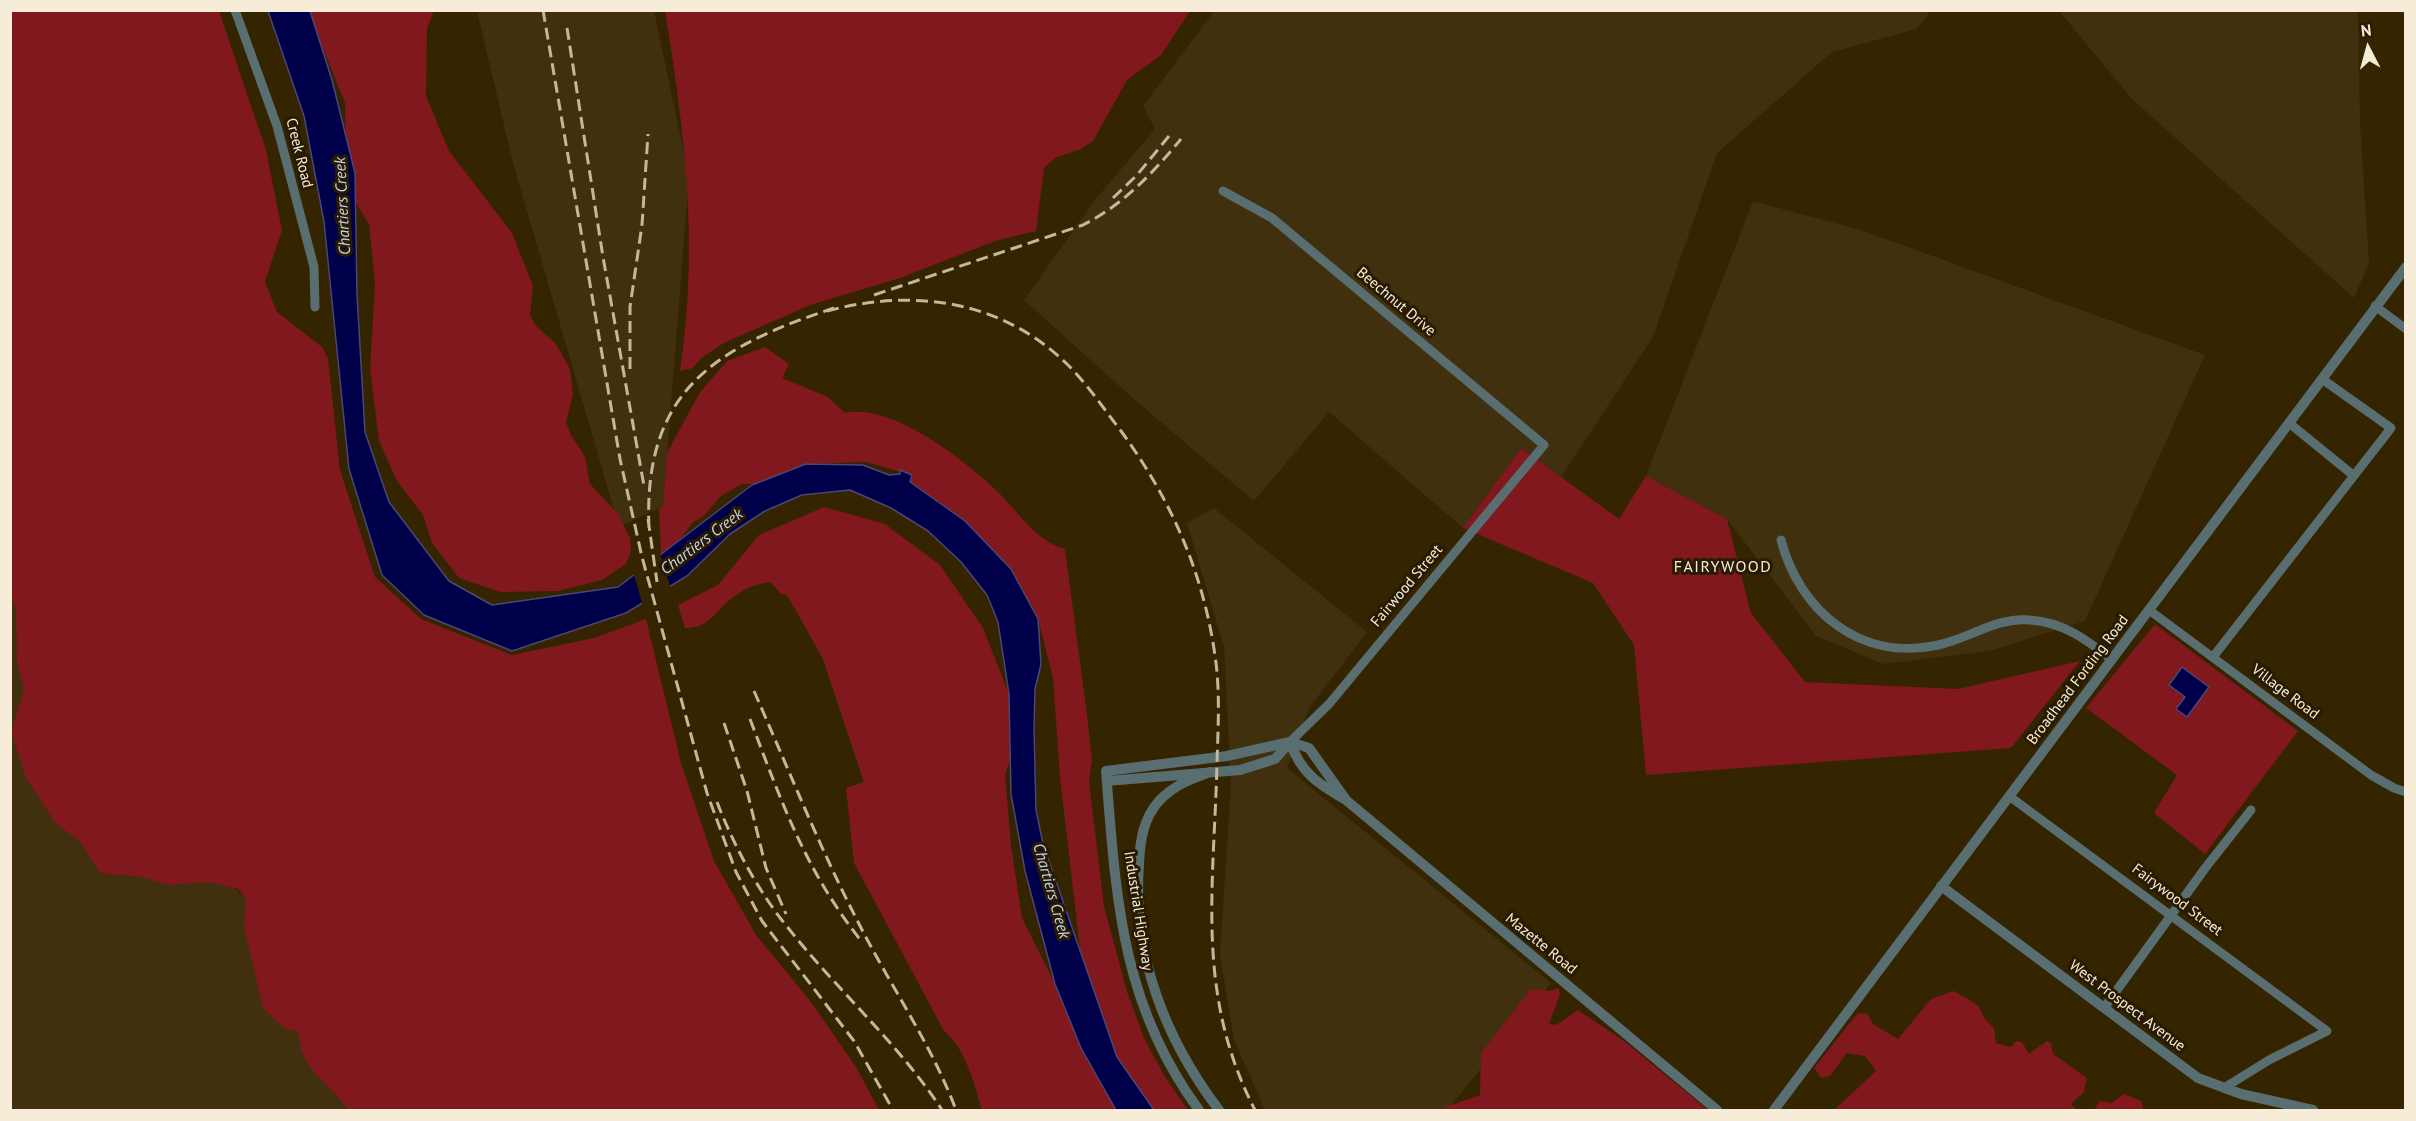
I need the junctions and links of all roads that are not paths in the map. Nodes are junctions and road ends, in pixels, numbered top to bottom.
1 (235, 10) edge
2 (1223, 191) dead end
3 (2406, 267) edge
4 (2375, 306) junction
5 (315, 307) dead end
6 (2406, 329) edge
7 (2322, 379) junction
8 (2289, 423) junction
9 (1544, 445) joint
10 (2353, 475) junction
11 (1781, 540) dead end
12 (2149, 610) junction
13 (2213, 657) junction
14 (2111, 659) junction
15 (1290, 742) junction
16 (1210, 772) junction
17 (1106, 776) junction
18 (2406, 792) edge
19 (2009, 796) junction
20 (1346, 800) junction
21 (2251, 810) dead end
22 (1941, 886) junction
23 (2173, 915) junction
24 (2104, 1008) junction
25 (2224, 1088) junction
26 (1199, 1110) edge
27 (1219, 1110) edge
28 (1717, 1110) edge
29 (1774, 1110) edge
30 (2313, 1110) edge

1 - 5 street, Creek Road
2 - 9 street, Beechnut Drive
3 - 4 street, Broadhead Fording Road
4 - 6 street
4 - 7 street, Broadhead Fording Road
7 - 8 street, Broadhead Fording Road
7 - 10 street
8 - 10 street
8 - 12 street, Broadhead Fording Road
9 - 15 street, Fairwood Street
10 - 13 street
11 - 14 street
12 - 13 street, Village Road
12 - 14 street, Broadhead Fording Road
13 - 18 street, Village Road
14 - 19 street, Broadhead Fording Road
15 - 16 street, Fairwood Street
15 - 17 street
15 - 20 street, Mazette Road
15 - 20 street, Mazette Road
16 - 17 street, Fairwood Street
16 - 27 street, Industrial Highway
17 - 26 street, Industrial Highway
19 - 22 street, Broadhead Fording Road
19 - 23 street, Fairywood Street
20 - 28 street, Mazette Road
21 - 23 street
22 - 24 street, West Prospect Avenue
22 - 29 street, Broadhead Fording Road
23 - 24 street
23 - 25 street, Fairywood Street
24 - 25 street, West Prospect Avenue
25 - 30 street, West Prospect Avenue

